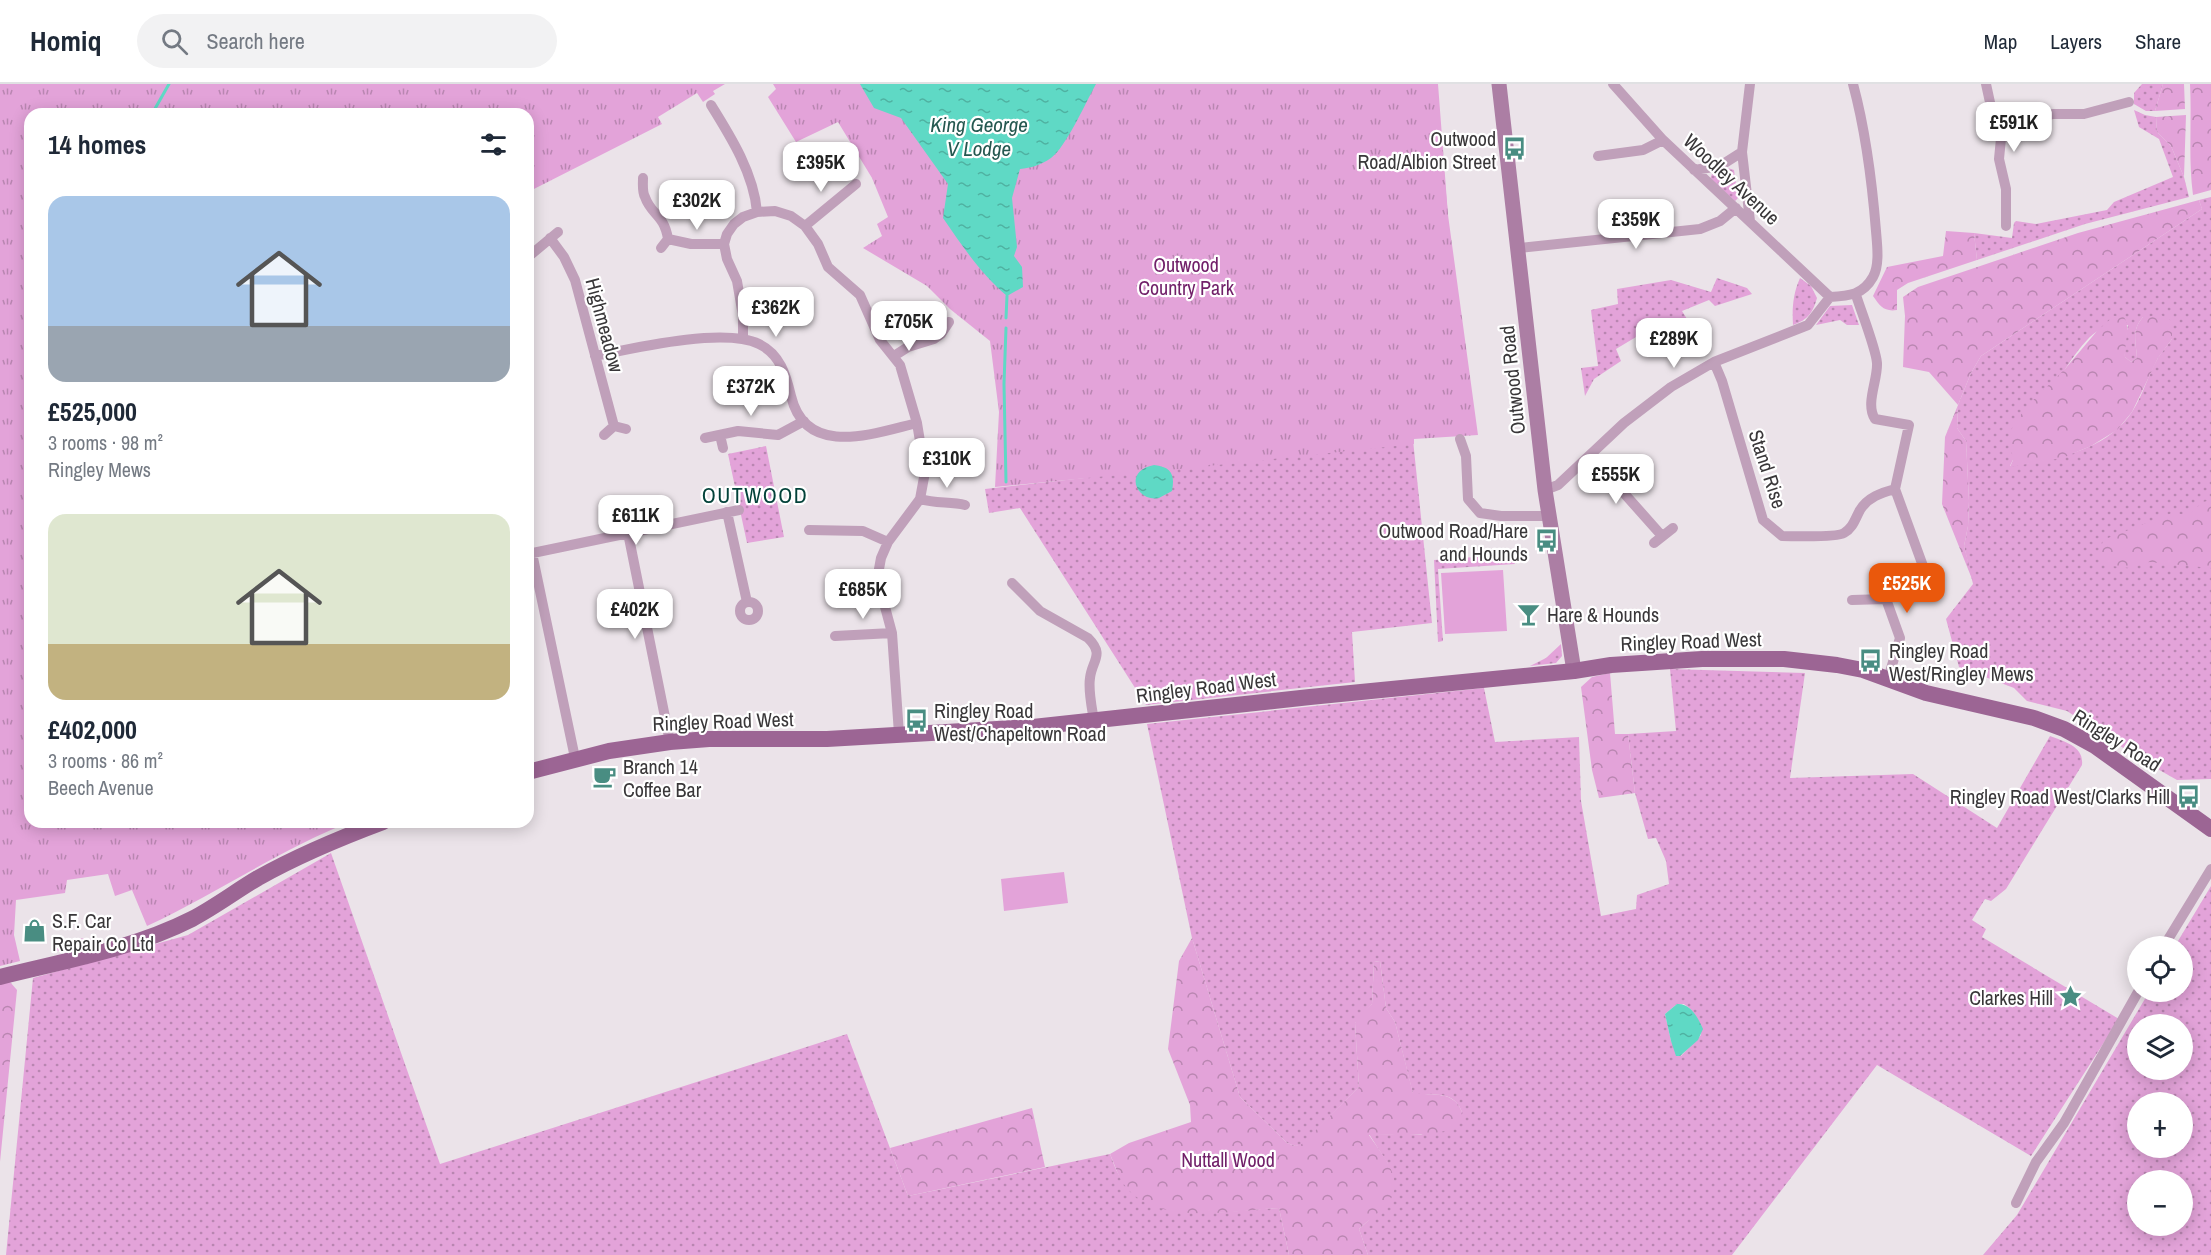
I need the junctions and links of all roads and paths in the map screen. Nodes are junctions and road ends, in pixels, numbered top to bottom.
1 (1499, 84) edge
2 (1613, 84) edge
3 (1750, 84) edge
4 (1853, 84) edge
5 (1986, 84) edge
6 (2129, 102) dead end
7 (711, 105) dead end
8 (2002, 128) junction
9 (1663, 140) junction
10 (1742, 152) junction
11 (1598, 156) dead end
12 (1695, 170) junction
13 (643, 178) dead end
14 (856, 182) dead end
15 (1736, 208) junction
16 (757, 212) junction
17 (1750, 221) junction
18 (805, 226) junction
19 (2006, 226) dead end
20 (668, 239) junction
21 (724, 244) junction
22 (661, 248) dead end
23 (1519, 248) junction
24 (534, 252) edge
25 (1856, 295) junction
26 (1830, 297) junction
27 (949, 322) dead end
28 (743, 338) junction
29 (596, 356) junction
30 (894, 356) junction
31 (1714, 362) junction
32 (804, 421) junction
33 (917, 423) junction
34 (604, 435) dead end
35 (720, 435) junction
36 (705, 438) dead end
37 (1460, 439) dead end
38 (723, 448) dead end
39 (1591, 456) junction
40 (1895, 489) junction
41 (1545, 490) junction
42 (920, 499) junction
43 (965, 505) dead end
44 (1549, 516) junction
45 (1673, 528) dead end
46 (809, 530) dead end
47 (628, 533) junction
48 (888, 542) junction
49 (534, 553) edge
50 (534, 572) edge
51 (1923, 573) dead end
52 (1012, 584) dead end
53 (1852, 600) dead end
54 (747, 602) dead end
55 (892, 633) junction
56 (835, 636) dead end
57 (1574, 671) junction
58 (1888, 679) junction
59 (1094, 721) junction
60 (899, 734) junction
61 (670, 742) junction
62 (575, 758) junction
63 (534, 770) edge
64 (368, 828) edge
65 (2211, 829) edge
66 (2211, 869) edge
67 (2170, 936) edge
68 (0, 977) edge
69 (2132, 1002) edge
70 (2016, 1203) dead end

1 - 23 street, Outwood Road
2 - 9 street, Woodley Avenue
3 - 10 street
4 - 25 street
5 - 8 street
6 - 8 street
7 - 16 street
8 - 19 street
9 - 11 street
9 - 12 street, Woodley Avenue
10 - 12 street
10 - 17 street
12 - 15 street, Woodley Avenue
13 - 20 street
14 - 18 street
15 - 17 street, Woodley Avenue
15 - 23 street
16 - 18 street
16 - 21 street
17 - 26 street, Woodley Avenue
18 - 30 street
20 - 21 street
20 - 22 street
21 - 28 street
23 - 41 street, Outwood Road
24 - 29 street, Highmeadow
25 - 26 street
25 - 40 street
26 - 31 street
27 - 30 street
28 - 29 street
28 - 32 street
29 - 34 street, Highmeadow
30 - 33 street
31 - 39 street
31 - 40 street, Stand Rise
32 - 33 street
32 - 35 street
33 - 42 street
35 - 36 street
35 - 38 street
37 - 44 street
39 - 41 street
39 - 45 street
40 - 51 street
41 - 44 street, Outwood Road
42 - 43 street
42 - 48 street
44 - 57 street, Outwood Road
46 - 48 street
47 - 49 street
47 - 54 street
47 - 61 street
48 - 55 street
50 - 62 street
52 - 59 street
53 - 58 street
55 - 56 street
55 - 60 street
57 - 58 main road, Ringley Road West
57 - 59 main road, Ringley Road West
58 - 65 main road, Ringley Road
59 - 60 main road, Ringley Road West
60 - 61 main road, Ringley Road West
61 - 62 main road, Ringley Road West
62 - 63 main road, Ringley Road West
64 - 68 main road
66 - 67 street
69 - 70 street

